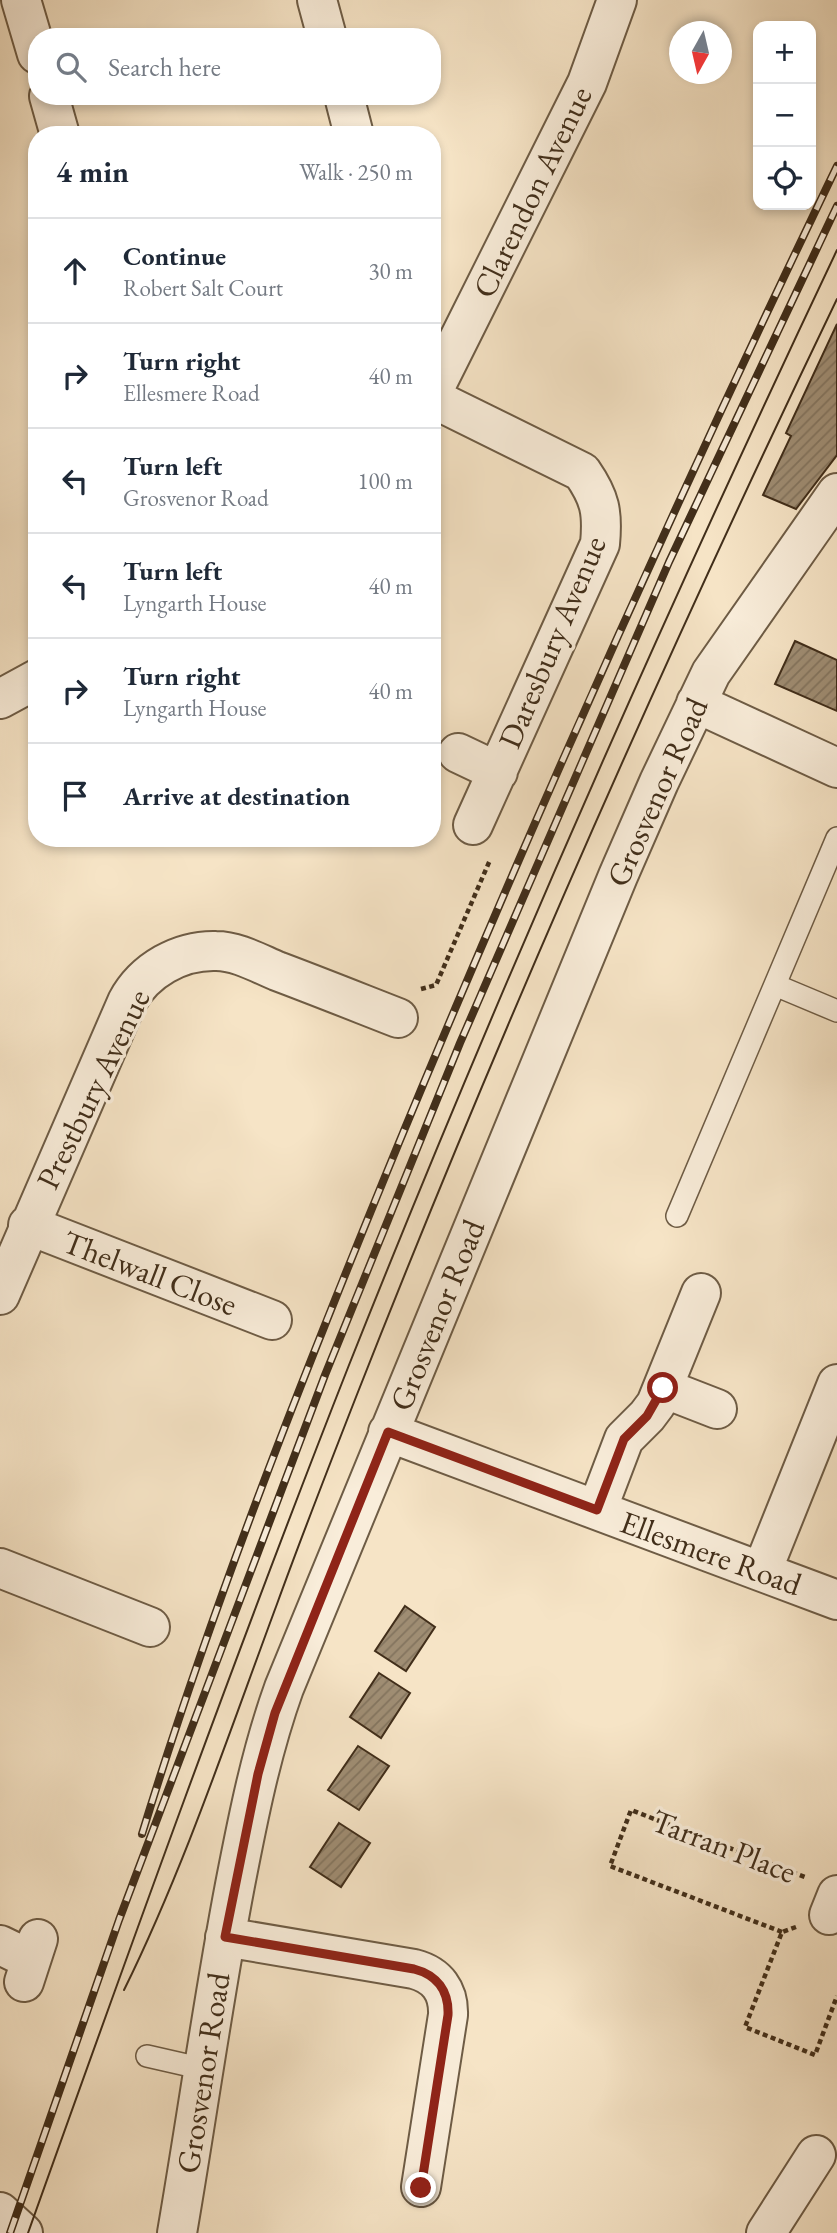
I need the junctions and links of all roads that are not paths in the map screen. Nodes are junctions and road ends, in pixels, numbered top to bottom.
1 (21, 0) edge
2 (317, 0) edge
3 (617, 0) edge
4 (29, 28) edge
5 (325, 28) edge
6 (52, 105) edge
7 (346, 105) edge
8 (57, 126) edge
9 (352, 126) edge
10 (441, 372) edge
11 (441, 390) edge
12 (837, 493) edge
13 (28, 684) edge
14 (0, 699) edge
15 (696, 703) junction
16 (458, 753) dead end
17 (837, 768) edge
18 (498, 772) junction
19 (473, 825) road end
20 (837, 838) edge
21 (775, 985) junction
22 (837, 1012) edge
23 (398, 1017) road end
24 (677, 1216) dead end
25 (28, 1225) junction
26 (701, 1293) dead end
27 (0, 1294) edge
28 (272, 1320) dead end
29 (837, 1384) edge
30 (663, 1388) junction
31 (717, 1409) dead end
32 (388, 1432) junction
33 (597, 1510) junction
34 (0, 1568) edge
35 (762, 1571) junction
36 (837, 1600) edge
37 (150, 1628) dead end
38 (225, 1937) junction
39 (147, 2056) dead end
40 (204, 2068) junction
41 (816, 2155) dead end
42 (421, 2188) dead end
43 (177, 2233) edge
44 (766, 2233) edge

1 - 4 street
2 - 5 street
3 - 10 street, Clarendon Avenue
6 - 8 street
7 - 9 street
11 - 18 street, Daresbury Avenue
12 - 15 street, Grosvenor Road
13 - 14 street
15 - 17 street
15 - 32 street, Grosvenor Road
16 - 18 street, Daresbury Avenue
18 - 19 street, Daresbury Avenue
20 - 21 lane
21 - 22 lane
21 - 24 lane
23 - 25 street, Prestbury Avenue
25 - 27 street, Prestbury Avenue
25 - 28 street, Thelwall Close
26 - 30 street
29 - 35 street
30 - 31 street
30 - 33 street
32 - 33 street, Ellesmere Road
32 - 38 street, Grosvenor Road
33 - 35 street, Ellesmere Road
34 - 37 street
35 - 36 street, Ellesmere Road
38 - 40 street, Grosvenor Road
38 - 42 street
39 - 40 lane
40 - 43 street, Grosvenor Road
41 - 44 street

